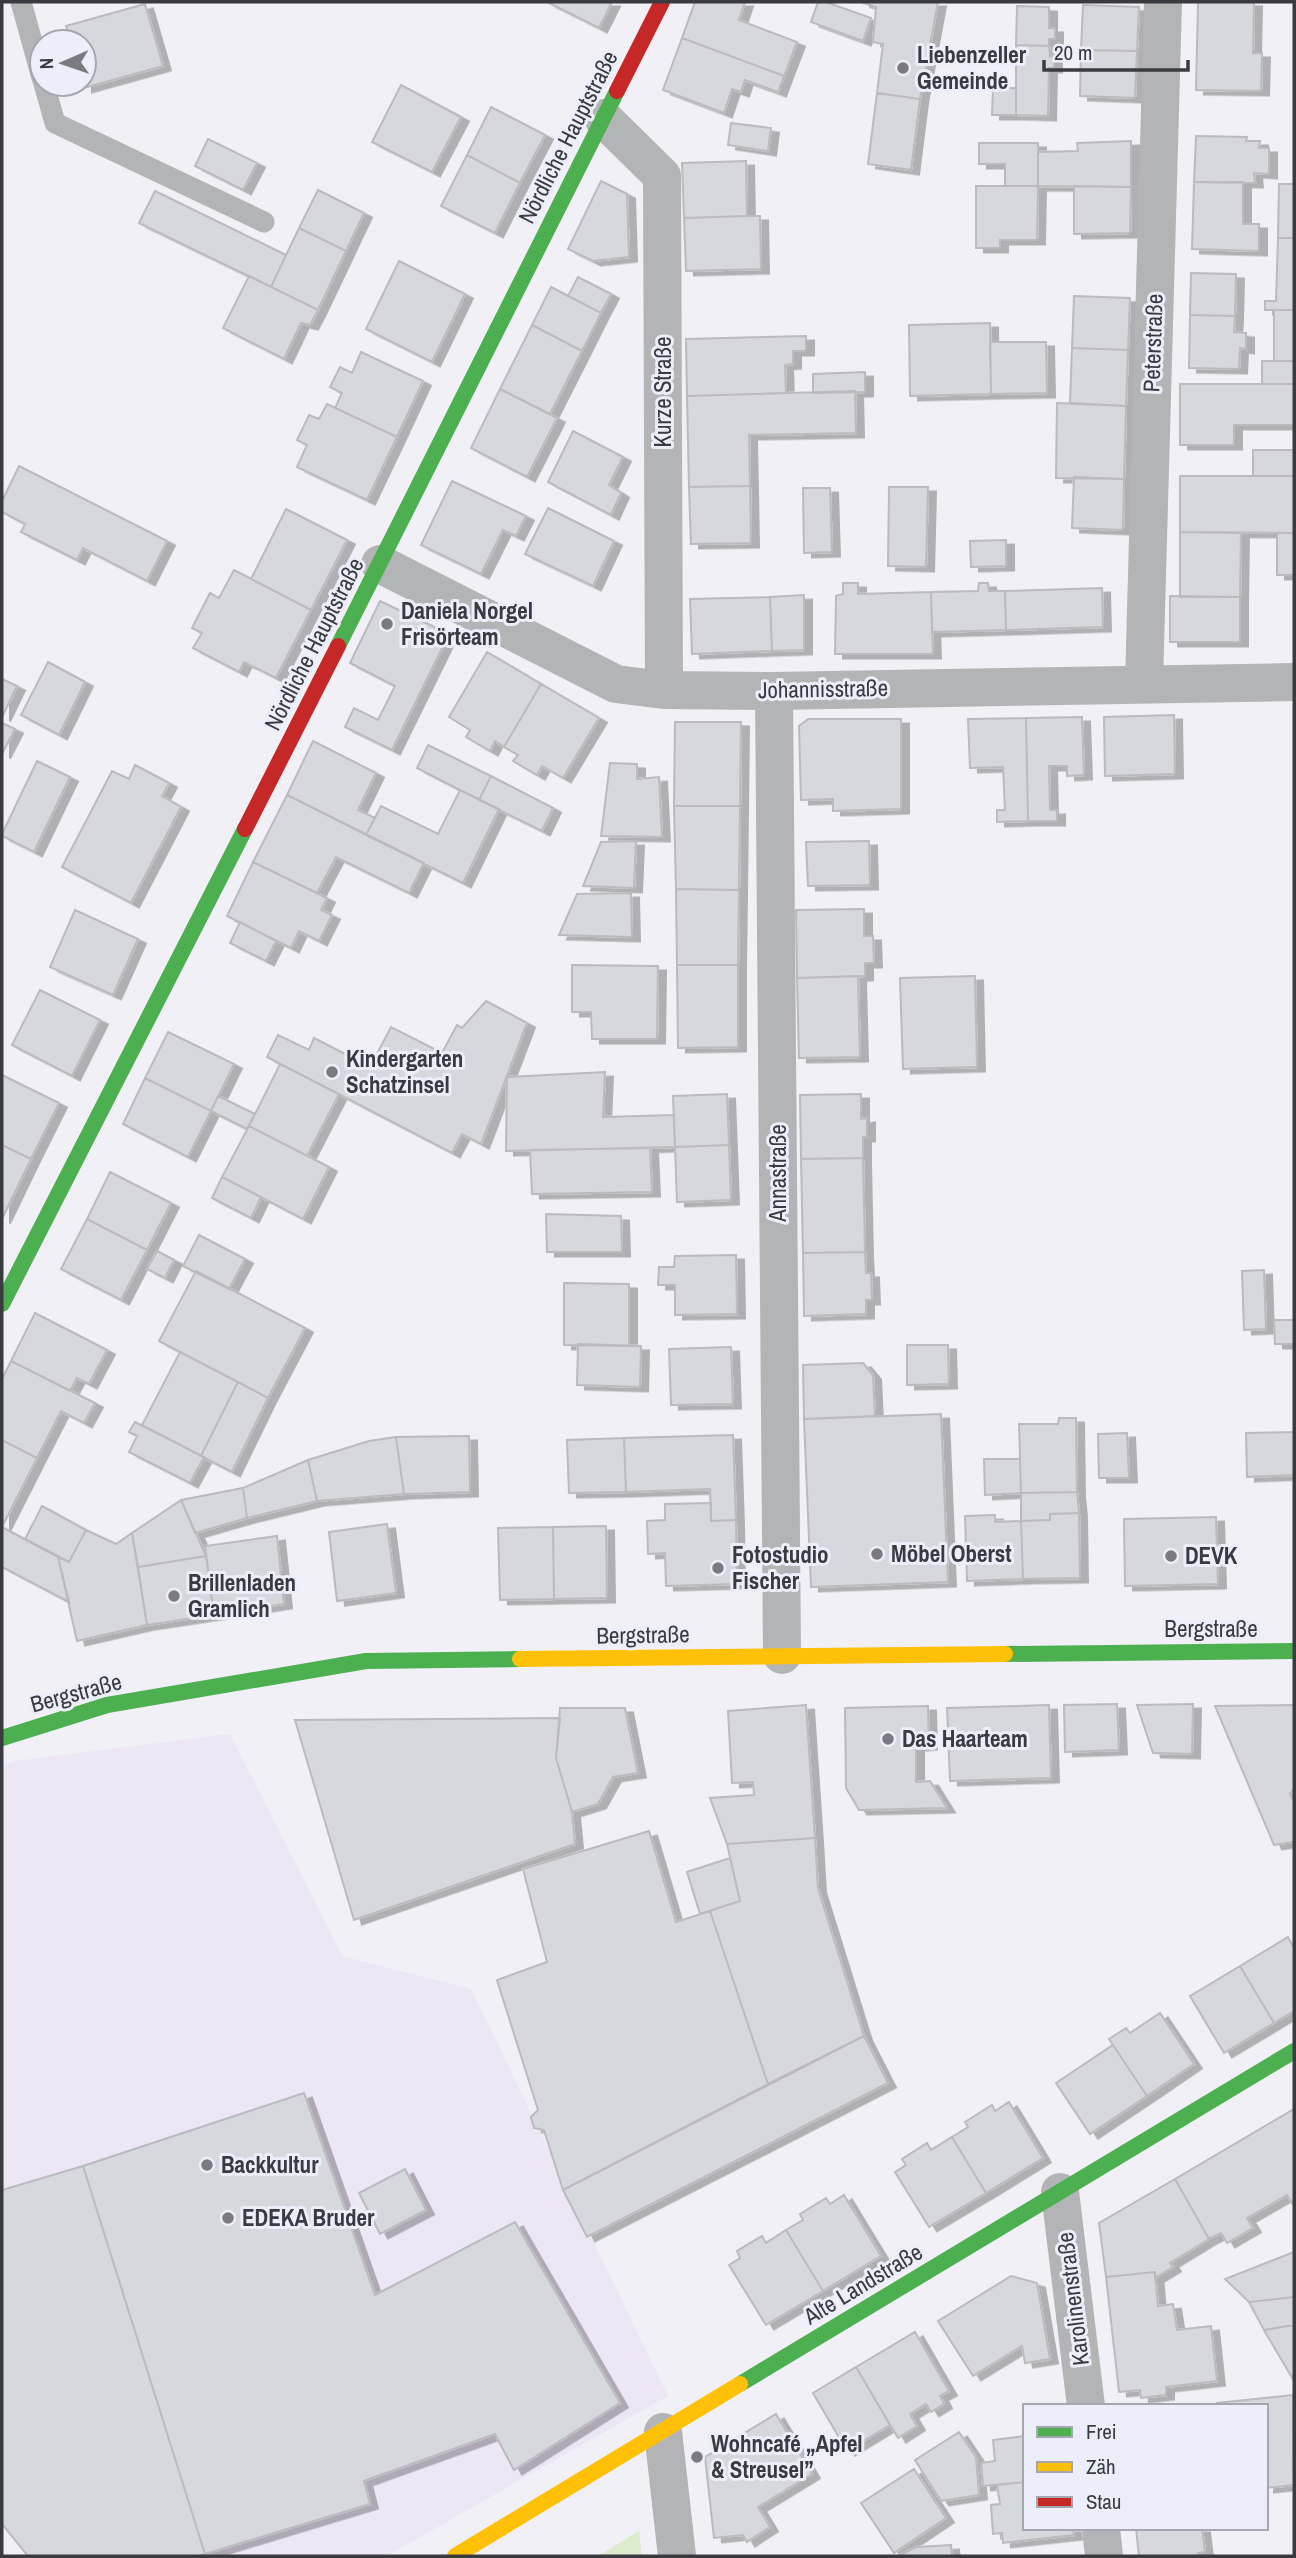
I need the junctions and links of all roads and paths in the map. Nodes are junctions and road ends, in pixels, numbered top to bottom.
1 (21, 2) edge
2 (662, 2) edge
3 (1163, 2) edge
4 (28, 28) edge
5 (48, 98) edge
6 (603, 118) junction
7 (264, 222) dead end
8 (380, 564) junction
9 (1294, 682) edge
10 (1144, 683) junction
11 (664, 690) junction
12 (774, 691) junction
13 (2, 1304) edge
14 (1294, 1651) edge
15 (782, 1656) junction
16 (2, 1738) edge
17 (1294, 2051) edge
18 (1060, 2192) junction
19 (1086, 2404) edge
20 (663, 2432) junction
21 (1101, 2530) edge
22 (455, 2556) edge
23 (677, 2556) edge
24 (1104, 2556) edge

1 - 4 lane
2 - 6 street, Nördliche Hauptstraße
3 - 10 street, Peterstraße
5 - 7 lane
6 - 8 street, Nördliche Hauptstraße
6 - 11 street, Kurze Straße
8 - 11 street, Johannisstraße
8 - 13 street, Nördliche Hauptstraße
9 - 10 street, Johannisstraße
10 - 12 street, Johannisstraße
11 - 12 street, Johannisstraße
12 - 15 street, Annastraße
14 - 15 street, Bergstraße
15 - 16 street, Bergstraße
17 - 18 street, Alte Landstraße
18 - 19 street, Karolinenstraße
18 - 20 street, Alte Landstraße
20 - 22 street, Alte Landstraße
20 - 23 street
21 - 24 street

